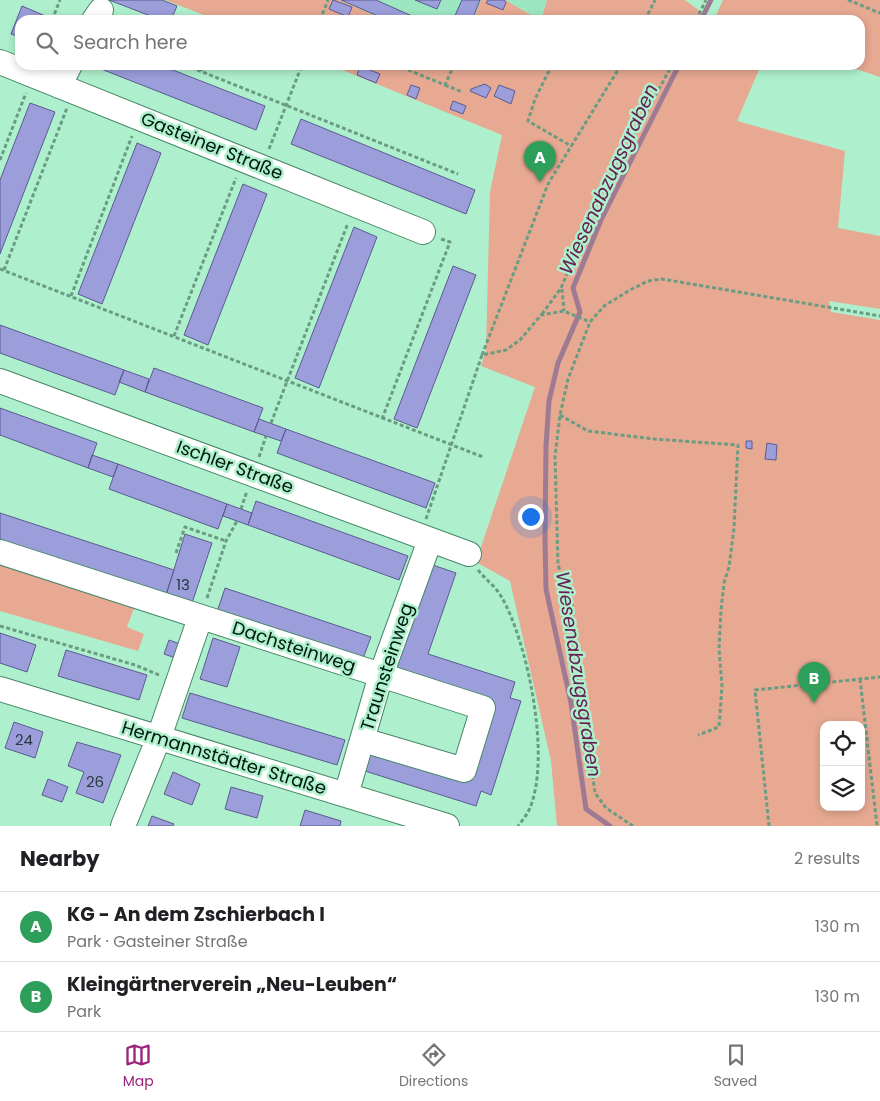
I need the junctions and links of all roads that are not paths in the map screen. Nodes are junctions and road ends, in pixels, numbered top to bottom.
1 (0, 62) edge
2 (15, 68) edge
3 (20, 70) edge
4 (67, 81) edge
5 (423, 232) road end
6 (0, 381) edge
7 (438, 537) junction
8 (0, 552) edge
9 (473, 561) road end
10 (200, 618) junction
11 (381, 675) junction
12 (0, 689) edge
13 (159, 737) junction
14 (363, 740) junction
15 (346, 796) junction
16 (124, 826) edge
17 (447, 826) edge

1 - 2 street, Gasteiner Straße
3 - 4 street, Gasteiner Straße
4 - 5 street, Gasteiner Straße
6 - 7 street, Ischler Straße
7 - 9 street, Ischler Straße
7 - 11 street, Traunsteinweg
8 - 10 street, Dachsteinweg
10 - 11 street, Dachsteinweg
10 - 13 street
11 - 14 street, Traunsteinweg
11 - 14 street, Dachsteinweg
12 - 13 street, Hermannstädter Straße
13 - 15 street, Hermannstädter Straße
13 - 16 street
14 - 15 street, Traunsteinweg
15 - 17 street, Hermannstädter Straße

